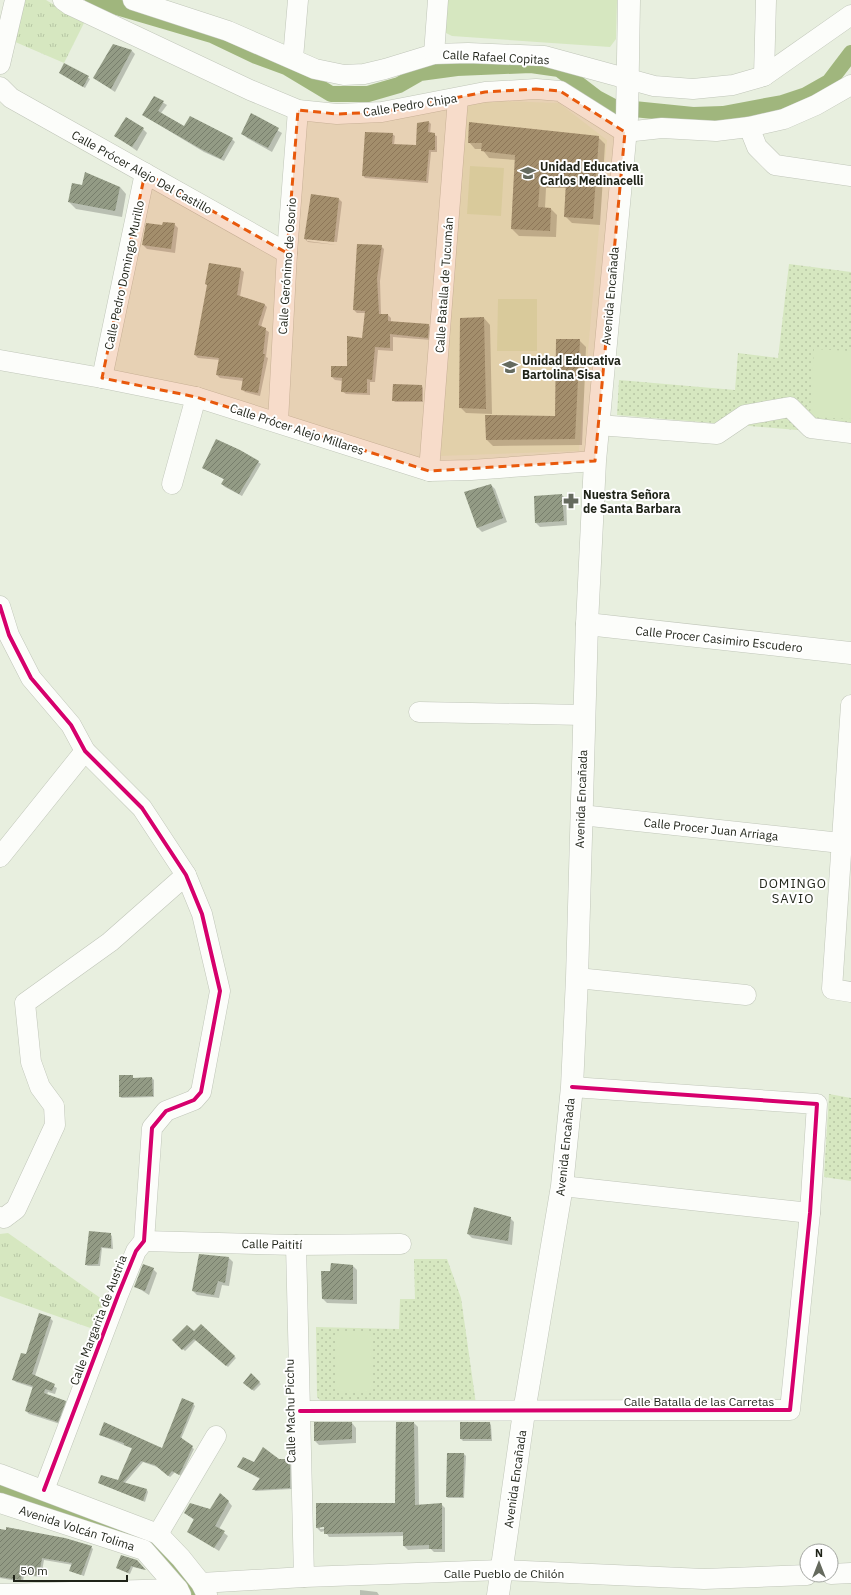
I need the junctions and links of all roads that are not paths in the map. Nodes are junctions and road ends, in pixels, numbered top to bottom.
1 (16, 0) edge
2 (133, 0) edge
3 (298, 0) edge
4 (438, 0) edge
5 (629, 0) edge
6 (766, 0) edge
7 (69, 2) edge
8 (851, 15) edge
9 (434, 54) junction
10 (293, 58) junction
11 (0, 64) edge
12 (764, 76) junction
13 (628, 85) junction
14 (851, 85) edge
15 (0, 87) edge
16 (458, 98) junction
17 (298, 110) junction
18 (626, 125) junction
19 (749, 127) junction
20 (145, 173) junction
21 (851, 176) edge
22 (287, 253) junction
23 (0, 360) edge
24 (102, 378) junction
25 (196, 397) junction
26 (278, 422) junction
27 (598, 425) junction
28 (851, 433) edge
29 (595, 461) junction
30 (430, 471) junction
31 (172, 484) dead end
32 (0, 606) edge
33 (586, 624) junction
34 (851, 653) edge
35 (851, 705) edge
36 (419, 712) dead end
37 (584, 715) junction
38 (85, 751) junction
39 (581, 815) junction
40 (846, 832) edge
41 (0, 857) edge
42 (186, 875) junction
43 (577, 978) junction
44 (842, 991) edge
45 (746, 995) dead end
46 (572, 1087) junction
47 (562, 1186) junction
48 (810, 1212) junction
49 (0, 1217) edge
50 (144, 1241) junction
51 (401, 1244) dead end
52 (296, 1245) junction
53 (300, 1411) junction
54 (524, 1412) junction
55 (216, 1436) dead end
56 (0, 1474) edge
57 (44, 1490) junction
58 (0, 1503) edge
59 (158, 1534) junction
60 (502, 1570) junction
61 (851, 1573) edge
62 (799, 1574) edge
63 (839, 1574) edge
64 (304, 1577) junction
65 (204, 1589) edge
66 (179, 1592) edge
67 (0, 1594) edge
68 (78, 1594) edge
69 (498, 1595) edge

1 - 11 street
2 - 10 street, Calle Rafael Copitas
3 - 10 street
4 - 9 street
5 - 13 main road, Avenida Encañada
6 - 12 street
7 - 17 street, Calle Pedro Chipa
8 - 12 street, Calle Rafael Copitas
9 - 10 street, Calle Rafael Copitas
9 - 13 street, Calle Rafael Copitas
12 - 13 street, Calle Rafael Copitas
13 - 18 main road, Avenida Encañada
14 - 19 street
15 - 20 street, Calle Prócer Alejo Del Castillo
16 - 17 street, Calle Pedro Chipa
16 - 18 street, Calle Pedro Chipa
16 - 30 street, Calle Batalla de Tucumán
17 - 22 street, Calle Gerónimo de Osorio
18 - 19 street
18 - 27 main road, Avenida Encañada
19 - 21 street
20 - 22 street, Calle Prócer Alejo Del Castillo
20 - 24 street, Calle Pedro Domingo Murillo
22 - 26 street, Calle Gerónimo de Osorio
23 - 24 street, Calle Prócer Alejo Millares
24 - 25 street, Calle Prócer Alejo Millares
25 - 26 street, Calle Prócer Alejo Millares
25 - 31 street
26 - 30 street, Calle Prócer Alejo Millares
27 - 28 street
27 - 29 main road, Avenida Encañada
29 - 30 street, Calle Prócer Alejo Millares
29 - 33 main road, Avenida Encañada
32 - 38 street
33 - 34 main road, Calle Procer Casimiro Escudero
33 - 37 main road, Avenida Encañada
35 - 40 street
36 - 37 street
37 - 39 main road, Avenida Encañada
38 - 41 street
38 - 42 street
39 - 40 street, Calle Procer Juan Arriaga
39 - 43 main road, Avenida Encañada
40 - 44 street
42 - 49 street
42 - 50 street, Calle Margarita de Austria
43 - 45 street
43 - 46 main road, Avenida Encañada
46 - 47 main road, Avenida Encañada
46 - 48 street, Calle Batalla de las Carretas
47 - 48 street
47 - 54 main road, Avenida Encañada
48 - 54 street, Calle Batalla de las Carretas
50 - 52 street, Calle Paitití
50 - 57 street, Calle Margarita de Austria
51 - 52 street, Calle Paitití
52 - 53 street, Calle Machu Picchu
53 - 54 street, Calle Batalla de las Carretas
53 - 64 street, Calle Machu Picchu
54 - 60 main road, Avenida Encañada
55 - 59 street
56 - 57 street
57 - 59 street
58 - 66 street, Avenida Volcán Tolima
59 - 65 street
60 - 62 street, Calle Pueblo de Chilón
60 - 64 street, Calle Pueblo de Chilón
60 - 69 main road, Avenida Encañada
61 - 63 street
64 - 65 street, Calle Pueblo de Chilón
66 - 68 street
67 - 68 street

